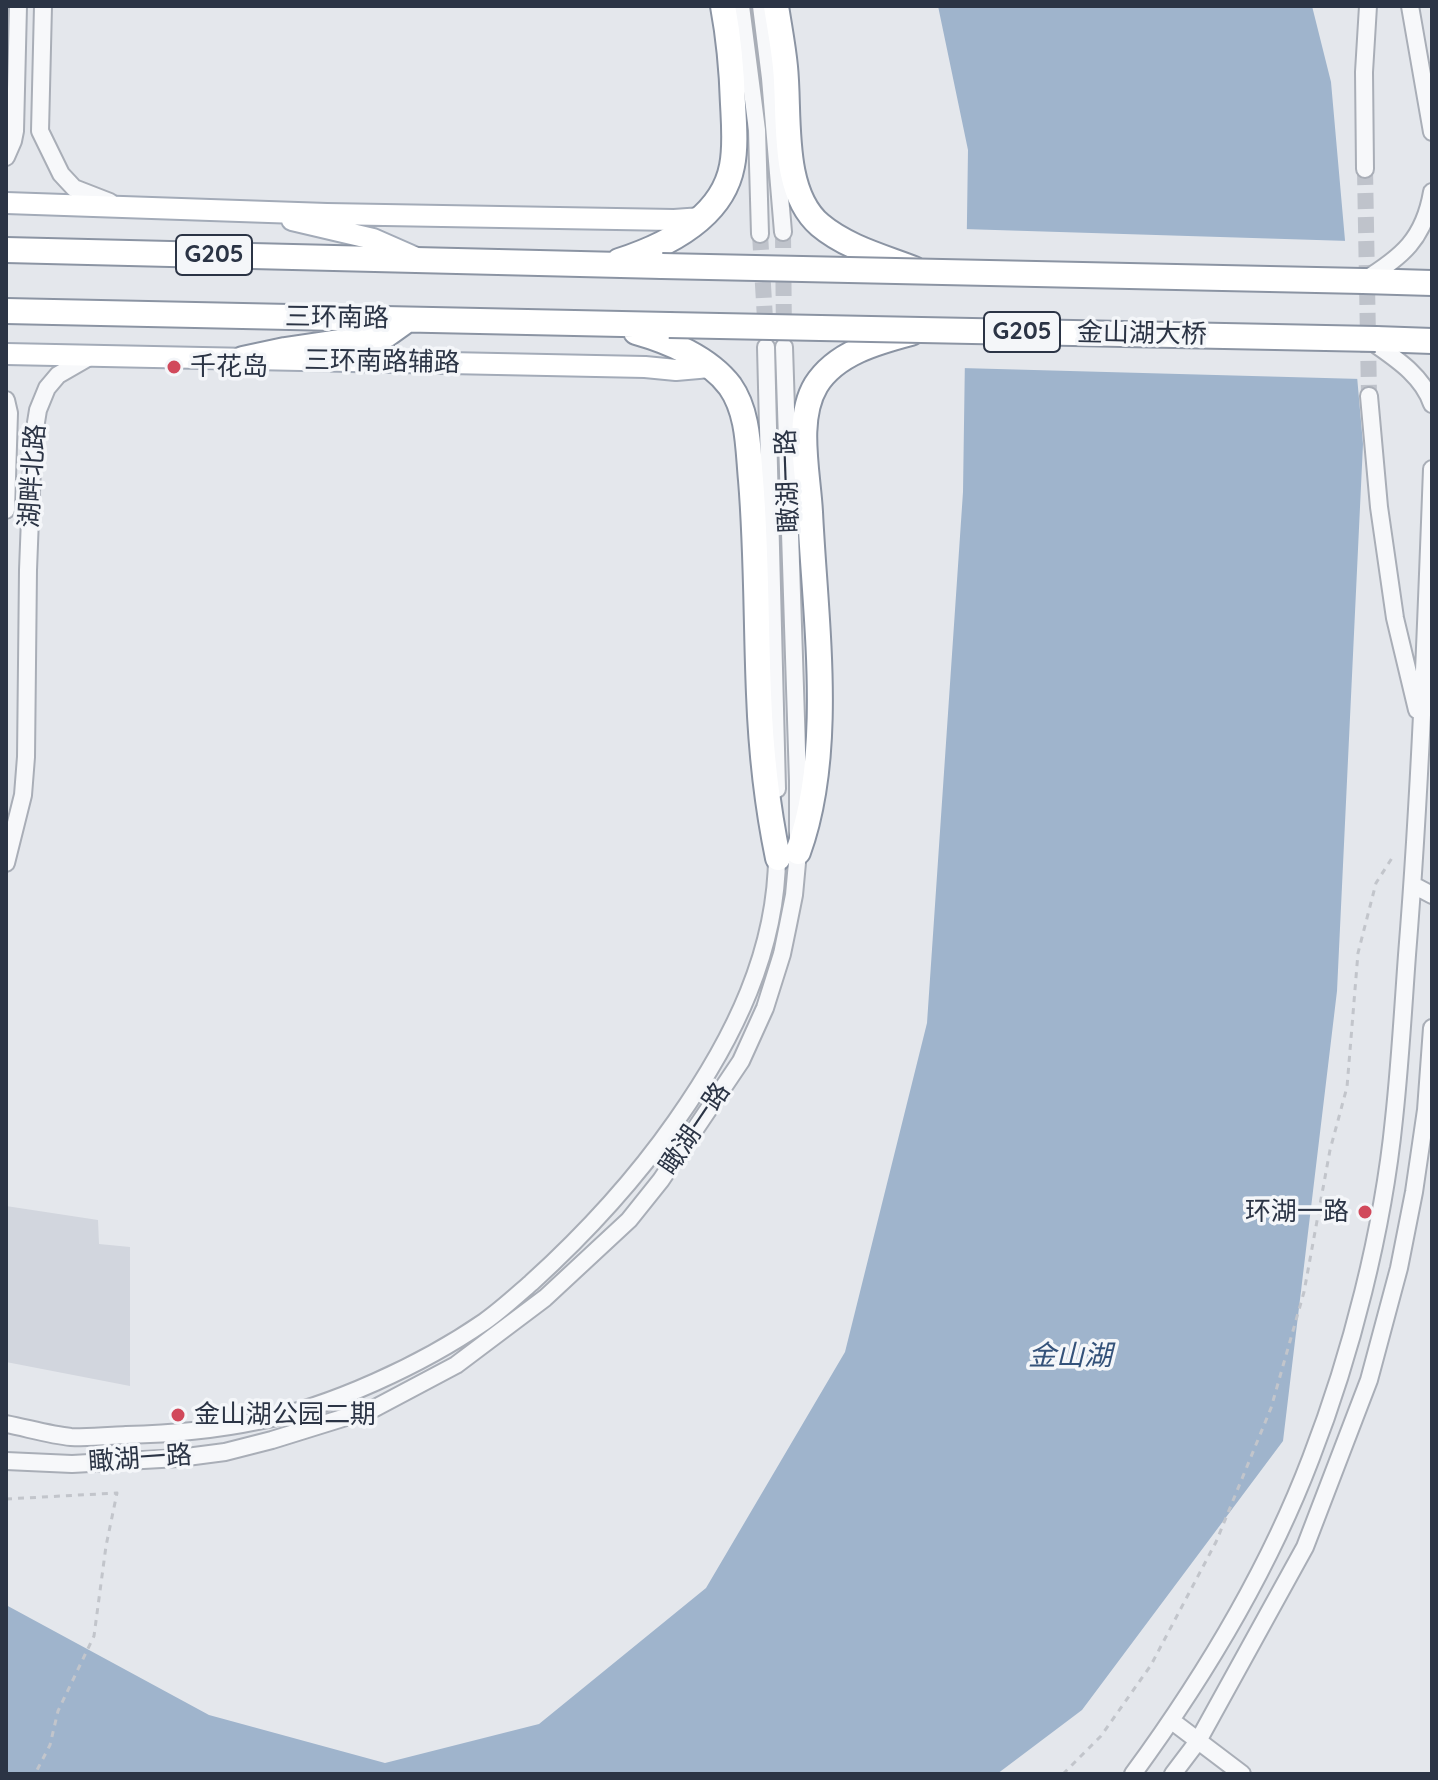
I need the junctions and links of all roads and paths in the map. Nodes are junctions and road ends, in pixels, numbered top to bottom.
1 (18, 6) edge
2 (43, 6) edge
3 (723, 6) edge
4 (741, 6) edge
5 (761, 6) edge
6 (776, 6) edge
7 (1368, 6) edge
8 (1410, 6) edge
9 (1432, 132) edge
10 (6, 157) edge
11 (1365, 169) tunnel mouth
12 (1432, 192) edge
13 (6, 203) edge
14 (123, 206) junction
15 (274, 212) junction
16 (702, 218) junction
17 (783, 232) tunnel mouth
18 (760, 234) tunnel mouth
19 (6, 250) edge
20 (422, 260) junction
21 (606, 265) junction
22 (920, 272) junction
23 (1363, 281) junction
24 (1432, 283) edge
25 (6, 311) edge
26 (407, 320) junction
27 (602, 324) junction
28 (669, 325) joint
29 (921, 330) junction
30 (1371, 338) junction
31 (1432, 341) edge
32 (766, 347) tunnel mouth
33 (784, 347) tunnel mouth
34 (6, 354) edge
35 (95, 354) junction
36 (243, 359) junction
37 (710, 367) junction
38 (1369, 396) tunnel mouth
39 (6, 400) edge
40 (1432, 404) edge
41 (1432, 469) edge
42 (6, 510) edge
43 (1422, 733) junction
44 (788, 855) junction
45 (1392, 858) dead end
46 (6, 863) edge
47 (1432, 876) edge
48 (1413, 885) junction
49 (1432, 895) edge
50 (1432, 1028) edge
51 (6, 1424) edge
52 (6, 1461) edge
53 (6, 1499) edge
54 (1172, 1721) junction
55 (1198, 1741) junction
56 (35, 1774) edge
57 (1063, 1774) edge
58 (1133, 1774) edge
59 (1173, 1774) edge
60 (1242, 1774) edge

1 - 10 street
2 - 14 street
3 - 16 highway
4 - 18 street
5 - 17 street
6 - 22 highway
7 - 11 street
8 - 9 street
12 - 23 street
13 - 14 main road
14 - 15 main road
15 - 16 main road
15 - 20 main road
16 - 21 highway
19 - 20 highway, G205
20 - 21 highway, G205
21 - 22 highway, G205, bridge
22 - 23 highway, G205, bridge
23 - 24 highway, G205
25 - 26 highway, 三环南路 / G205
26 - 27 highway, 三环南路 / G205
26 - 36 highway
27 - 28 highway, 三环南路 / G205
27 - 37 highway
28 - 29 highway, 金山湖大桥 / G205, bridge
29 - 30 highway, 金山湖大桥 / G205, bridge
29 - 44 highway
30 - 31 highway, G205
30 - 40 street
32 - 44 street, 瞰湖一路
33 - 44 street, 瞰湖一路
34 - 35 main road, 三环南路辅路
35 - 36 main road, 三环南路辅路
35 - 46 street, 湖畔北路
36 - 37 main road, 三环南路辅路
37 - 44 highway
38 - 43 street
39 - 42 street, 湖畔北路
41 - 43 street
43 - 48 street
44 - 51 street, 瞰湖一路
44 - 52 street, 瞰湖一路
45 - 57 path
47 - 48 street
48 - 49 street
48 - 54 street
50 - 55 street
53 - 56 path
54 - 55 street
54 - 58 street
55 - 59 street
55 - 60 street

